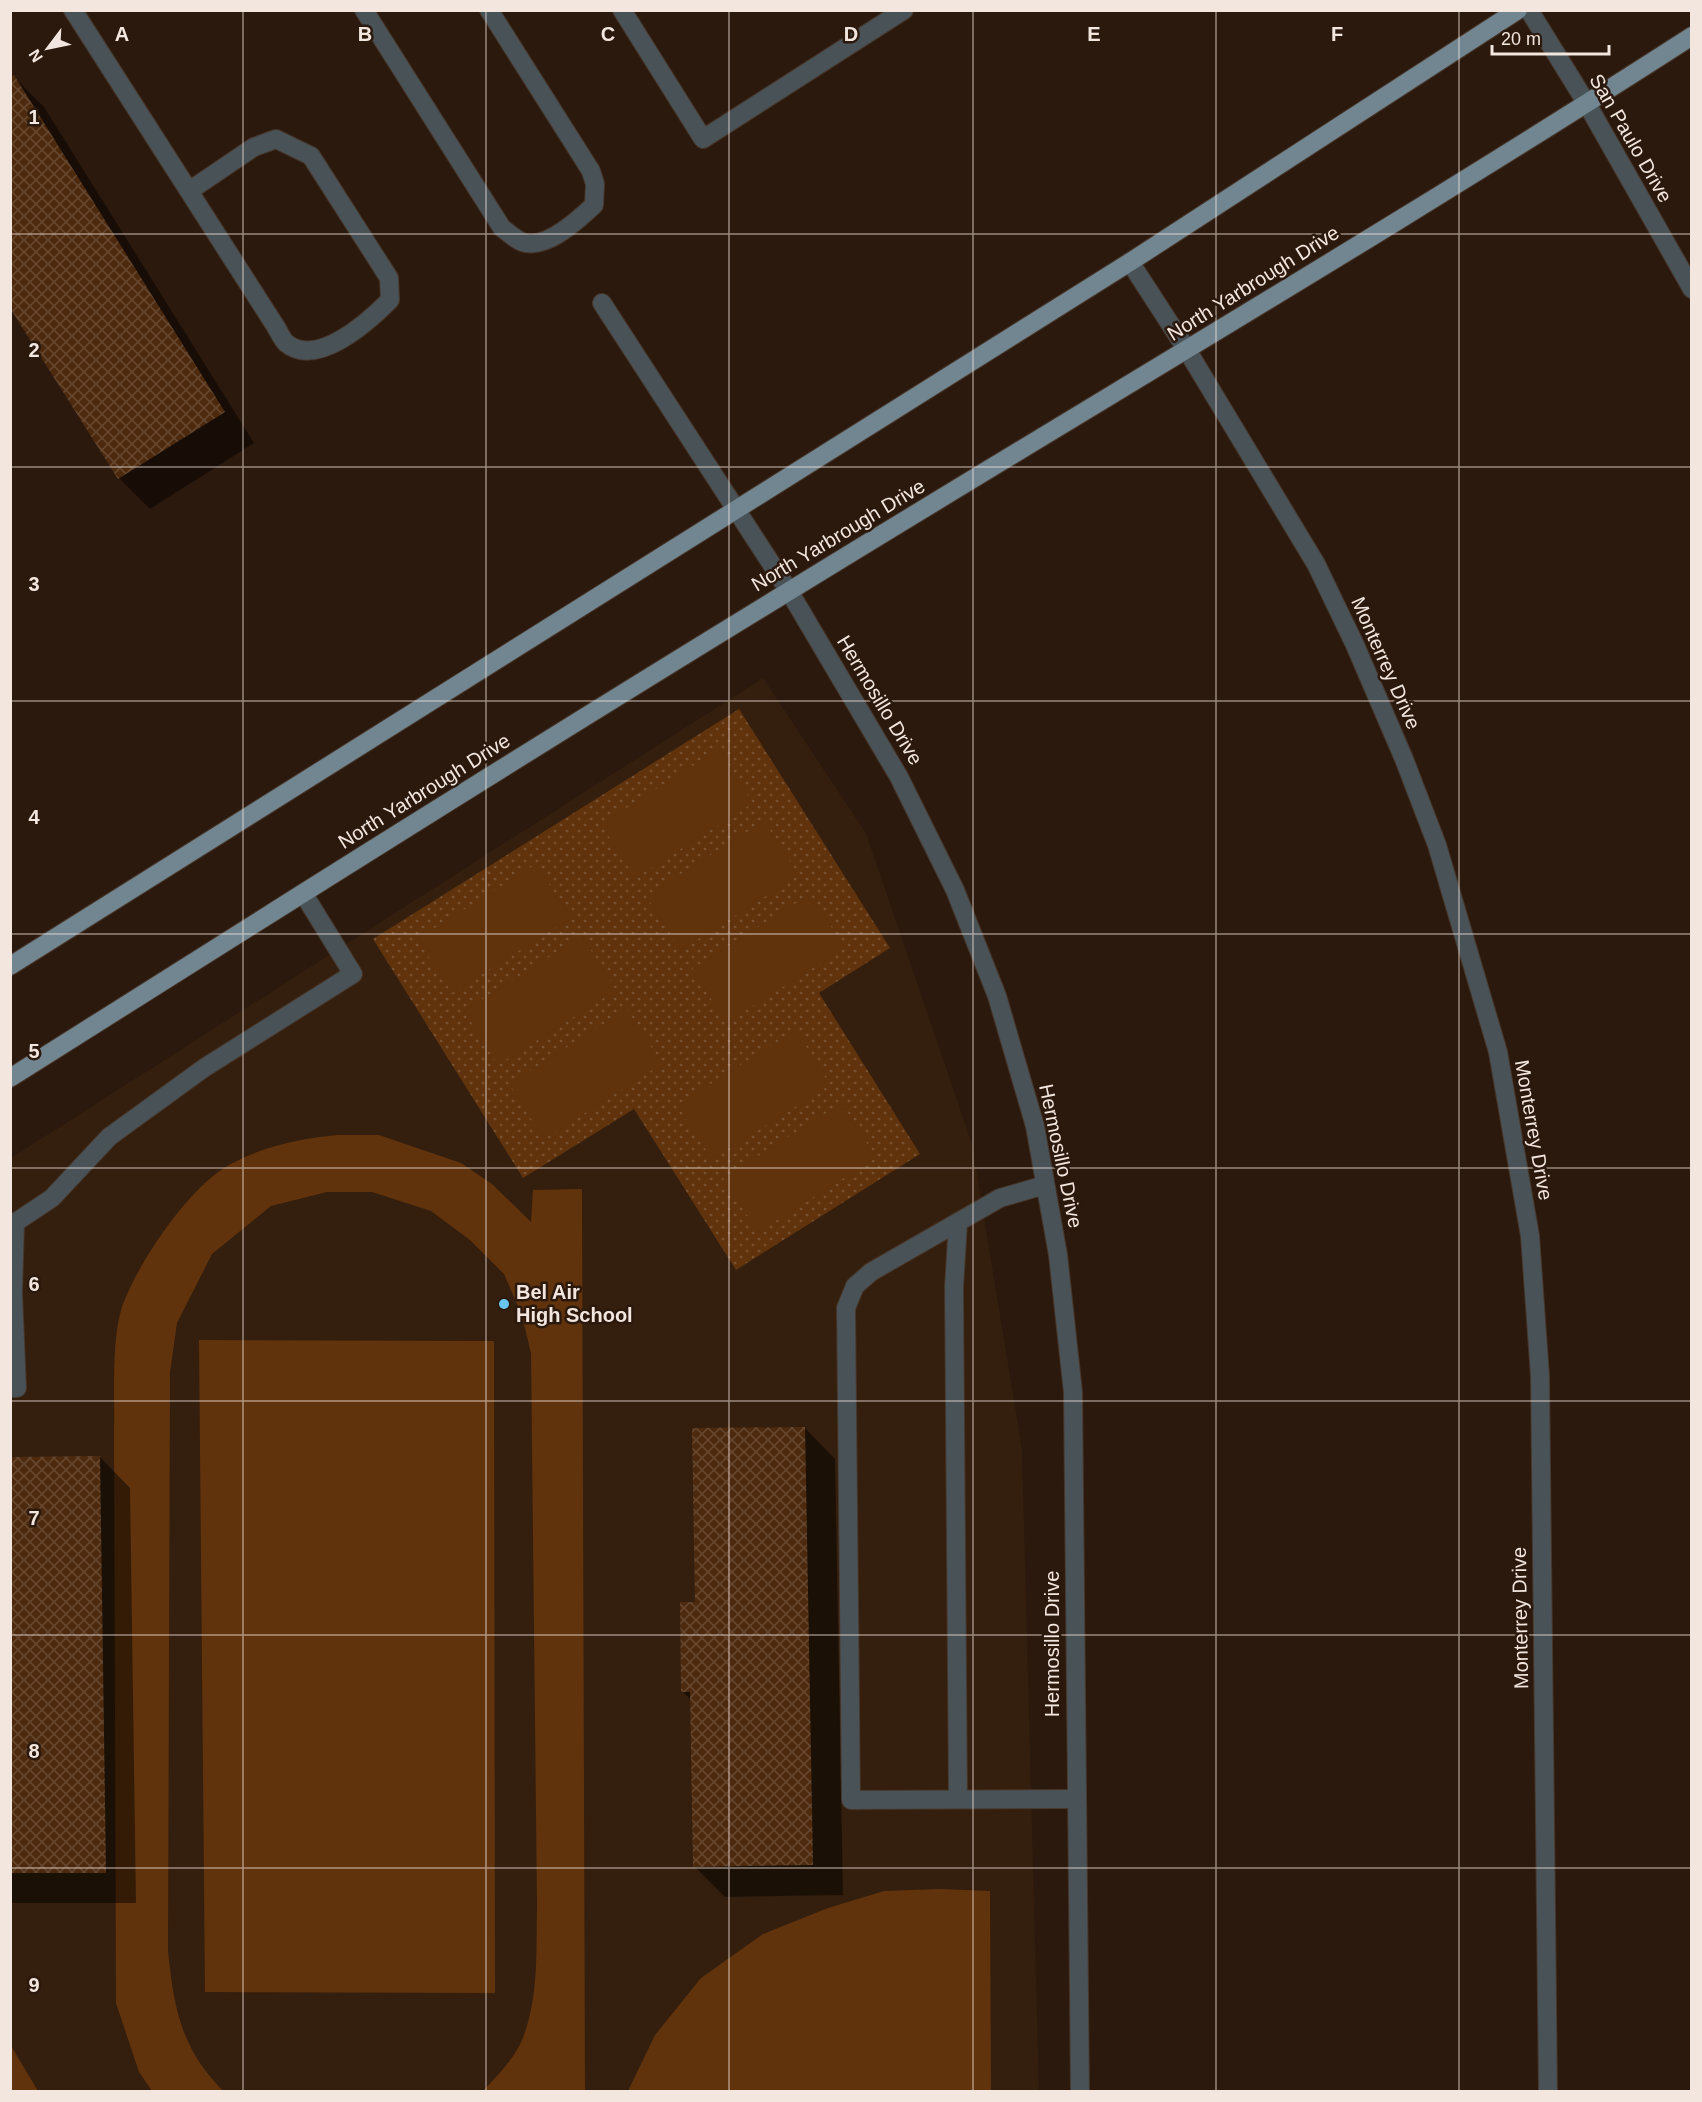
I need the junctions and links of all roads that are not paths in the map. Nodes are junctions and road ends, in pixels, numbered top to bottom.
1 (73, 10) edge
2 (364, 10) edge
3 (489, 10) edge
4 (622, 10) edge
5 (904, 10) edge
6 (1518, 10) edge
7 (1529, 10) edge
8 (1692, 36) edge
9 (1587, 104) junction
10 (189, 192) junction
11 (1130, 262) junction
12 (1692, 289) edge
13 (602, 303) dead end
14 (1187, 350) junction
15 (734, 509) junction
16 (789, 591) junction
17 (303, 893) junction
18 (10, 966) edge
19 (10, 1078) edge
20 (1045, 1185) junction
21 (958, 1223) junction
22 (13, 1224) edge
23 (10, 1388) edge
24 (958, 1799) junction
25 (1076, 1799) junction
26 (1080, 2091) edge
27 (1548, 2091) edge

1 - 10 street
2 - 3 street
4 - 5 street
6 - 11 main road
7 - 9 street, San Paulo Drive
8 - 9 main road, North Yarbrough Drive
9 - 12 street, San Paulo Drive
9 - 14 main road, North Yarbrough Drive
10 - 10 street
11 - 14 street, Monterrey Drive
11 - 15 main road
13 - 15 street, Hermosillo Drive
14 - 16 main road, North Yarbrough Drive
14 - 27 street, Monterrey Drive
15 - 16 street, Hermosillo Drive
15 - 18 main road
16 - 17 main road, North Yarbrough Drive
16 - 20 street, Hermosillo Drive
17 - 19 main road, North Yarbrough Drive
17 - 22 street
20 - 21 street
20 - 25 street, Hermosillo Drive
21 - 24 street
21 - 24 street
22 - 23 street
24 - 25 street
25 - 26 street, Hermosillo Drive

